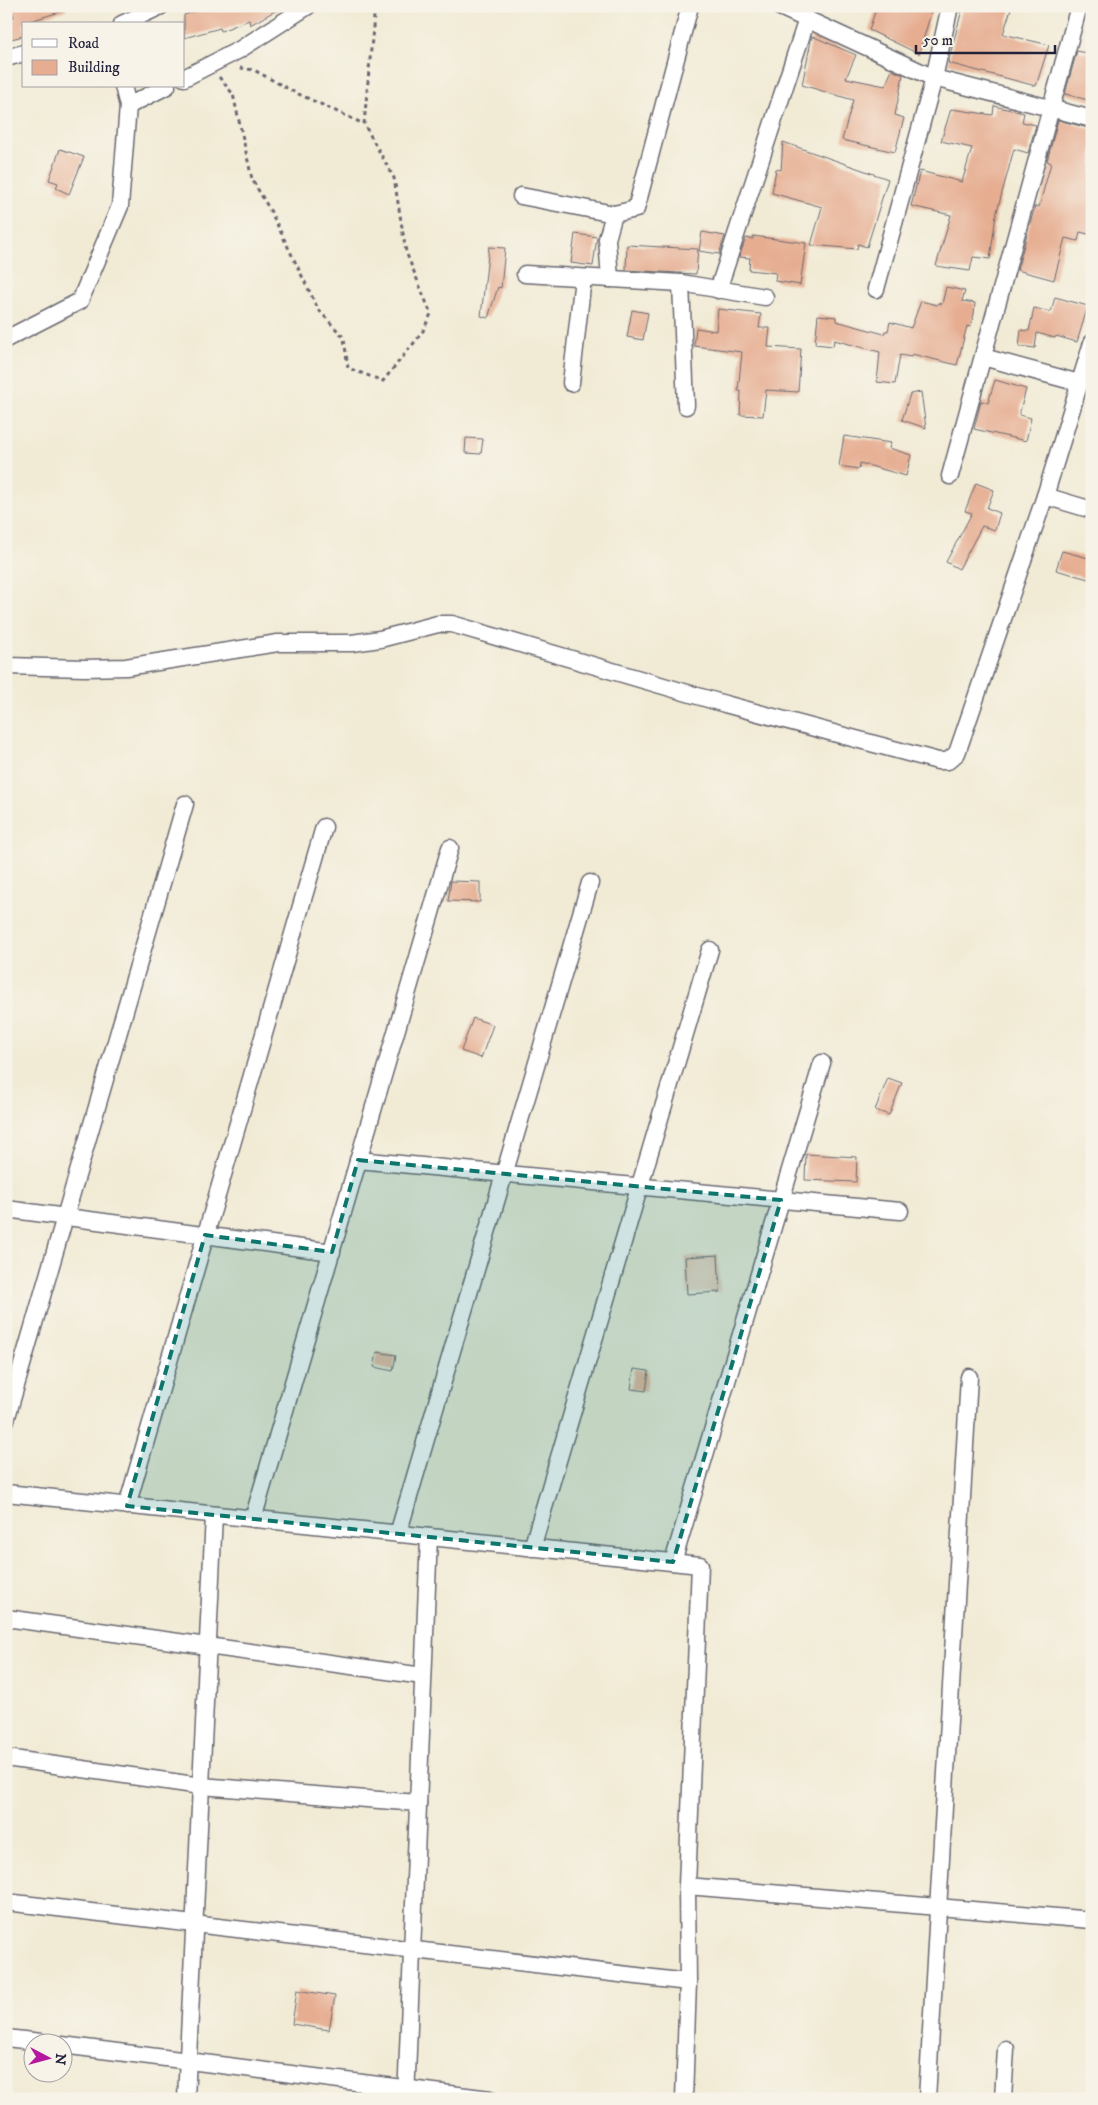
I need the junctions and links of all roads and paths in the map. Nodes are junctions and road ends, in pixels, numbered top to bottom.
1 (161, 6) edge
2 (308, 6) edge
3 (374, 6) edge
4 (690, 6) edge
5 (778, 6) edge
6 (950, 6) edge
7 (1079, 6) edge
8 (807, 19) junction
9 (126, 22) edge
10 (22, 54) edge
11 (6, 58) edge
12 (210, 65) junction
13 (185, 78) edge
14 (934, 78) junction
15 (124, 88) edge
16 (163, 88) edge
17 (128, 106) junction
18 (1051, 108) junction
19 (1092, 119) edge
20 (364, 124) junction
21 (522, 196) dead end
22 (614, 214) junction
23 (525, 274) dead end
24 (583, 278) junction
25 (610, 279) junction
26 (681, 283) junction
27 (876, 289) dead end
28 (718, 290) junction
29 (765, 297) dead end
30 (6, 339) edge
31 (1090, 352) edge
32 (983, 357) junction
33 (571, 383) dead end
34 (1079, 383) junction
35 (686, 406) dead end
36 (950, 476) dead end
37 (1045, 496) junction
38 (1092, 510) edge
39 (6, 666) edge
40 (185, 804) dead end
41 (324, 827) dead end
42 (450, 848) dead end
43 (590, 883) dead end
44 (710, 950) dead end
45 (822, 1063) dead end
46 (358, 1160) junction
47 (504, 1174) junction
48 (640, 1187) junction
49 (781, 1200) junction
50 (6, 1209) edge
51 (900, 1211) dead end
52 (65, 1217) junction
53 (205, 1235) junction
54 (332, 1252) junction
55 (969, 1377) dead end
56 (6, 1420) edge
57 (6, 1493) edge
58 (127, 1506) junction
59 (214, 1515) junction
60 (253, 1519) junction
61 (398, 1534) junction
62 (429, 1537) junction
63 (532, 1548) junction
64 (673, 1562) junction
65 (6, 1618) edge
66 (208, 1645) junction
67 (423, 1676) junction
68 (6, 1758) edge
69 (201, 1786) junction
70 (418, 1803) junction
71 (687, 1886) junction
72 (6, 1902) edge
73 (938, 1907) junction
74 (1092, 1920) edge
75 (194, 1924) junction
76 (412, 1949) junction
77 (688, 1982) junction
78 (6, 2038) edge
79 (22, 2040) edge
80 (72, 2046) edge
81 (1006, 2048) dead end
82 (188, 2061) junction
83 (406, 2094) edge
84 (186, 2099) edge
85 (490, 2099) edge
86 (684, 2099) edge
87 (927, 2099) edge
88 (1004, 2099) edge

1 - 9 street
2 - 12 street
3 - 20 path
4 - 22 street
5 - 8 street
6 - 14 street
7 - 18 street
8 - 14 street
8 - 28 street
10 - 11 street
12 - 13 street
12 - 20 path
12 - 20 path
14 - 18 street
14 - 27 street
15 - 17 street
16 - 17 street
17 - 30 street
18 - 19 street
18 - 32 street
21 - 22 street
22 - 25 street
23 - 24 street
24 - 25 street
24 - 33 street
25 - 26 street
26 - 28 street
26 - 35 street
28 - 29 street
31 - 34 street
32 - 34 street
32 - 36 street
34 - 37 street
37 - 38 street
37 - 39 street
40 - 52 street
41 - 53 street
42 - 46 street
43 - 47 street
44 - 48 street
45 - 49 street
46 - 47 street
46 - 54 street
47 - 48 street
47 - 61 street
48 - 49 street
48 - 63 street
49 - 51 street
49 - 64 street
50 - 52 street
52 - 53 street
52 - 56 street
53 - 54 street
53 - 58 street
54 - 60 street
55 - 73 street
57 - 58 street
58 - 59 street
59 - 60 street
59 - 66 street
60 - 61 street
61 - 62 street
62 - 63 street
62 - 67 street
63 - 64 street
64 - 71 street
65 - 66 street
66 - 67 street
66 - 69 street
67 - 70 street
68 - 69 street
69 - 70 street
69 - 75 street
70 - 76 street
71 - 73 street
71 - 77 street
72 - 75 street
73 - 74 street
73 - 87 street
75 - 76 street
75 - 82 street
76 - 77 street
76 - 83 street
77 - 86 street
78 - 79 street
80 - 82 street
81 - 88 street
82 - 83 street
82 - 84 street
83 - 85 street

